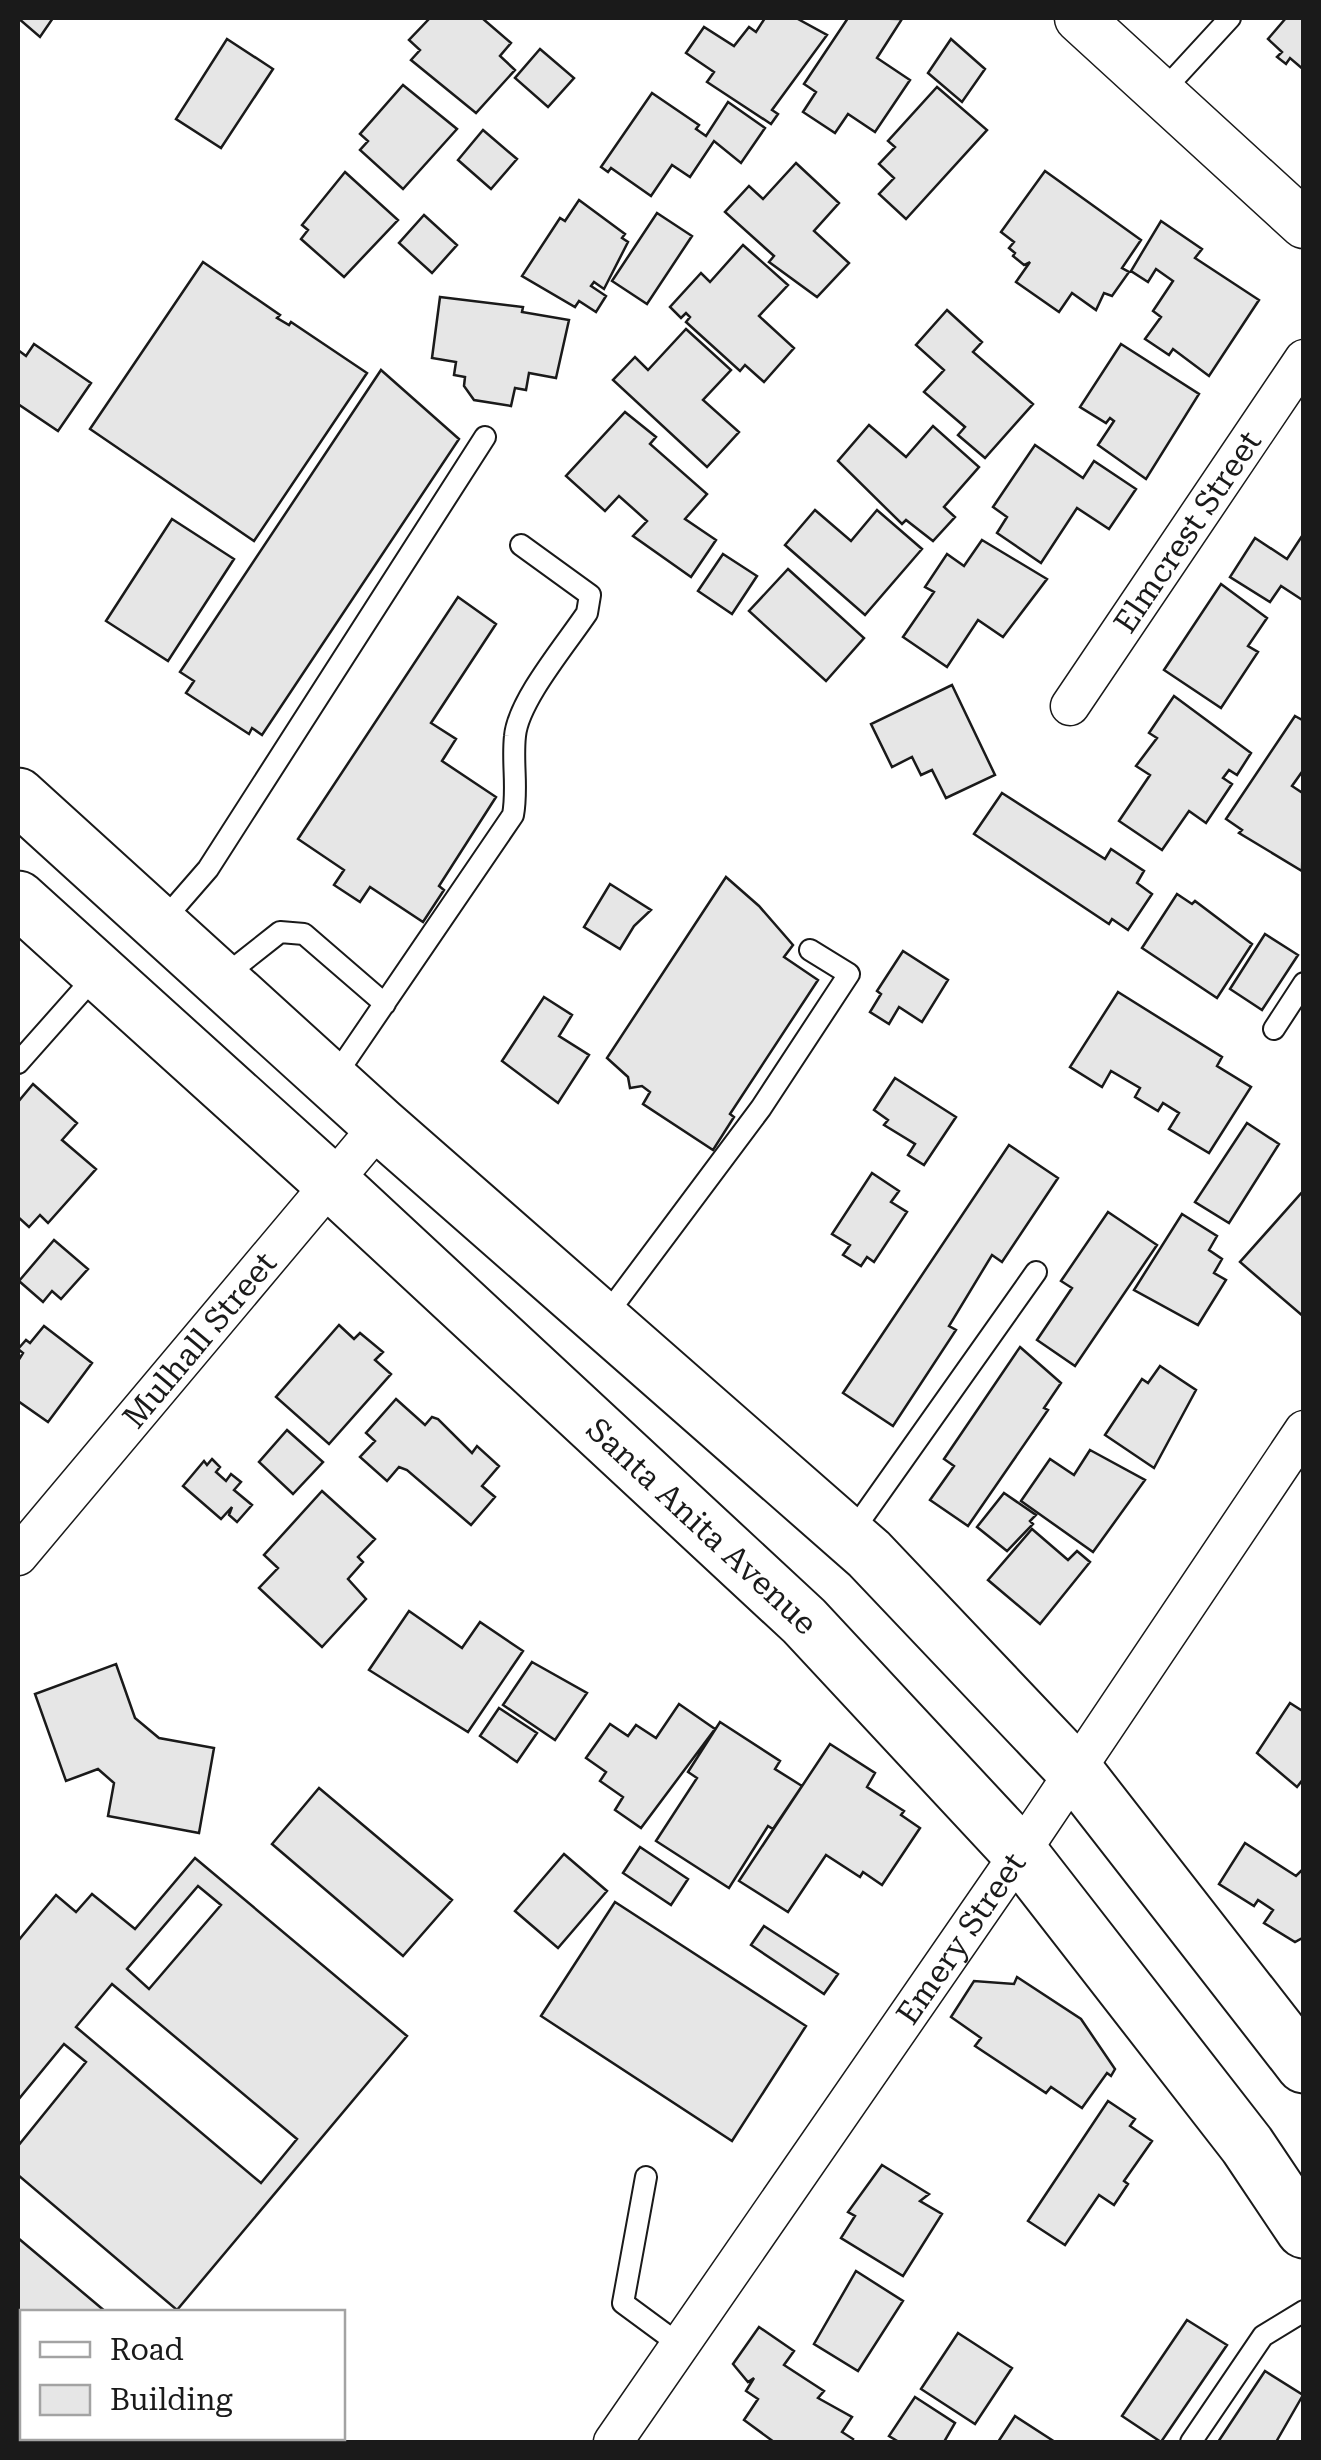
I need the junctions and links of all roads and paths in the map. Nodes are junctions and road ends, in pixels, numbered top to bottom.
1 (1079, 18) edge
2 (1230, 18) edge
3 (1161, 93) junction
4 (1304, 224) edge
5 (1304, 359) edge
6 (485, 437) dead end
7 (521, 544) dead end
8 (1070, 706) dead end
9 (18, 796) edge
10 (18, 899) edge
11 (160, 925) junction
12 (810, 950) dead end
13 (98, 972) junction
14 (220, 980) junction
15 (1304, 983) edge
16 (384, 1004) junction
17 (1274, 1029) dead end
18 (18, 1063) edge
19 (332, 1081) junction
20 (380, 1124) junction
21 (332, 1182) junction
22 (1036, 1272) dead end
23 (603, 1320) junction
24 (1304, 1430) edge
25 (849, 1536) junction
26 (18, 1556) edge
27 (1075, 1771) junction
28 (1020, 1854) junction
29 (1304, 2065) edge
30 (646, 2176) dead end
31 (1304, 2230) edge
32 (1304, 2312) edge
33 (680, 2345) junction
34 (614, 2442) edge
35 (1192, 2442) edge

1 - 3 street
2 - 3 lane
3 - 4 street
5 - 8 street, Elmcrest Street
6 - 11 lane
7 - 16 lane
9 - 11 main road
10 - 13 main road, Santa Anita Avenue
11 - 14 main road
12 - 23 lane
13 - 18 lane
13 - 21 main road, Santa Anita Avenue
14 - 16 lane
14 - 19 main road
15 - 17 lane
16 - 19 lane
19 - 20 main road
20 - 21 street, Mulhall Street
20 - 23 main road
21 - 26 street, Mulhall Street
21 - 28 main road, Santa Anita Avenue
22 - 25 lane
23 - 25 main road
24 - 27 street, Emery Street
25 - 27 main road
27 - 28 street, Emery Street
27 - 29 main road
28 - 31 main road, Santa Anita Avenue
28 - 33 street, Emery Street
30 - 33 lane
32 - 35 lane
33 - 34 street, Emery Street

